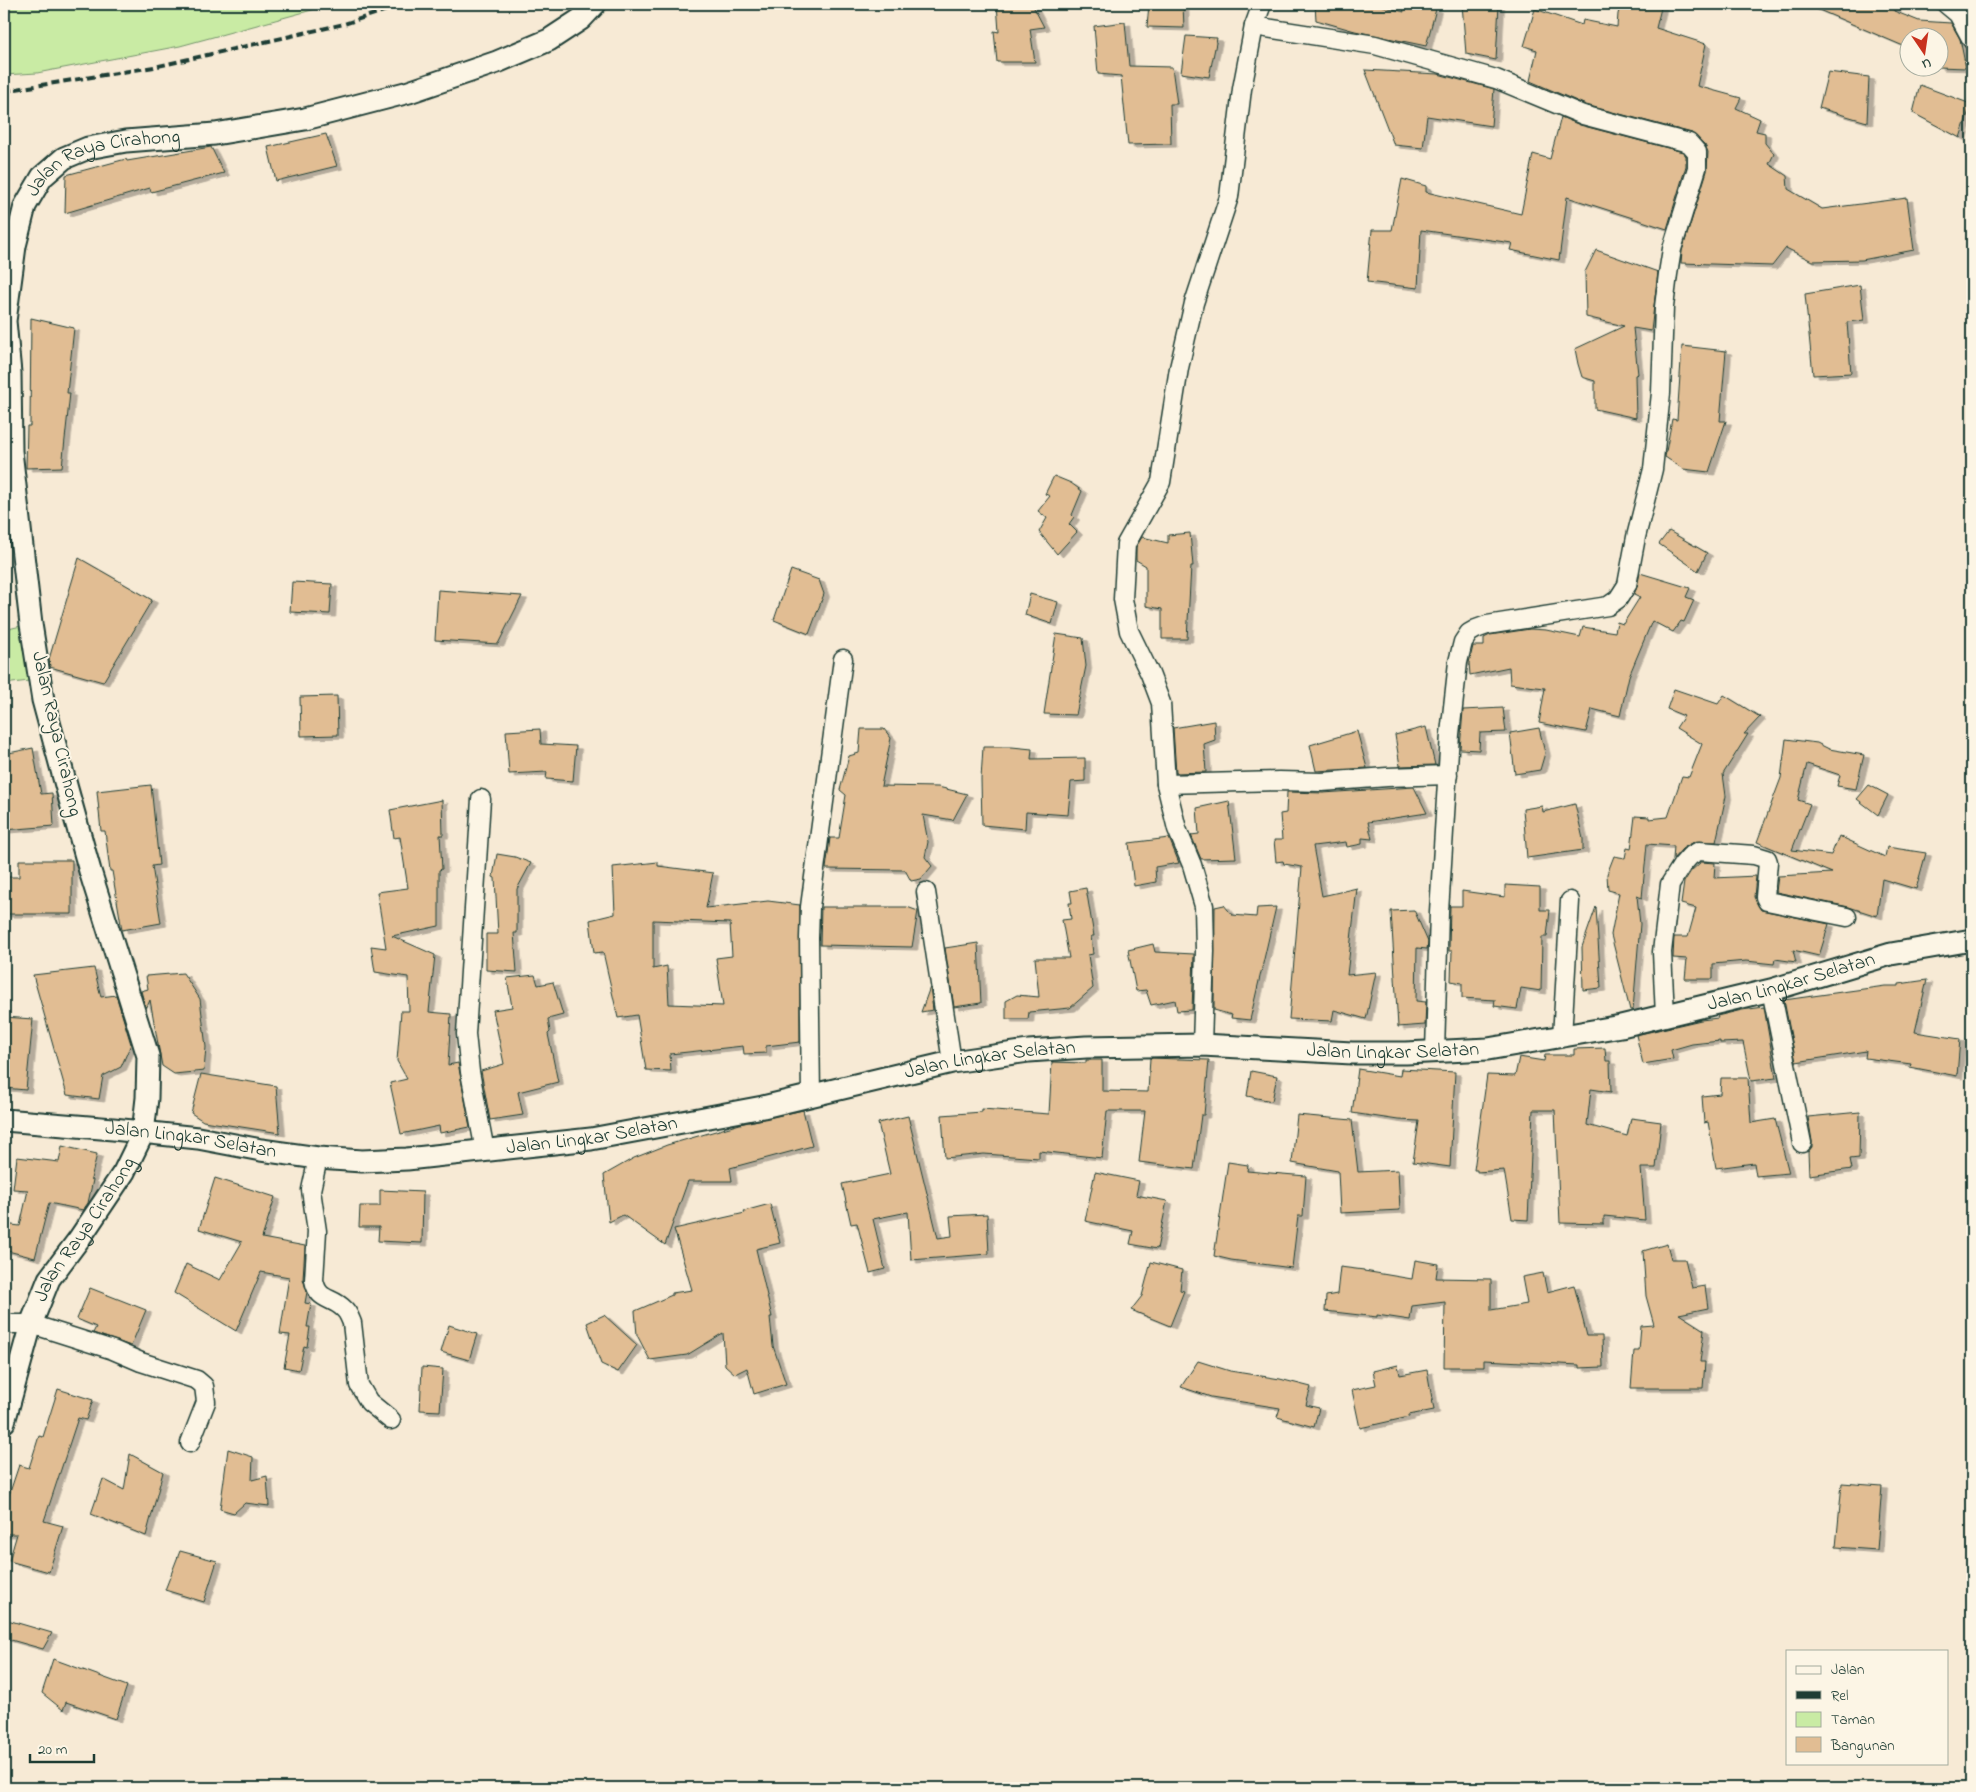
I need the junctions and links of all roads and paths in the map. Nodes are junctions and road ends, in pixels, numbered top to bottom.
1 (595, 4) edge
2 (1262, 4) edge
3 (1946, 4) edge
4 (1254, 26) junction
5 (1972, 40) edge
6 (843, 659) dead end
7 (1448, 775) junction
8 (1166, 784) junction
9 (481, 798) dead end
10 (926, 892) dead end
11 (1570, 901) dead end
12 (1847, 917) dead end
13 (1972, 940) edge
14 (1771, 990) junction
15 (1664, 1016) junction
16 (1562, 1037) junction
17 (1202, 1045) junction
18 (1435, 1052) junction
19 (952, 1062) junction
20 (811, 1096) junction
21 (4, 1120) edge
22 (143, 1132) junction
23 (1802, 1143) dead end
24 (485, 1151) junction
25 (318, 1158) junction
26 (4, 1324) edge
27 (32, 1324) junction
28 (391, 1420) dead end
29 (4, 1422) edge
30 (190, 1443) dead end

1 - 22 street, Jalan Raya Cirahong
2 - 4 street
3 - 5 street
4 - 7 street
4 - 8 street
6 - 20 street
7 - 8 street
7 - 18 street
8 - 17 street
9 - 24 street
10 - 19 street
11 - 16 street
12 - 15 street
13 - 14 street, Jalan Lingkar Selatan
14 - 15 street, Jalan Lingkar Selatan
14 - 23 street
15 - 16 street, Jalan Lingkar Selatan
16 - 18 street, Jalan Lingkar Selatan
17 - 18 street, Jalan Lingkar Selatan
17 - 19 street, Jalan Lingkar Selatan
19 - 20 street, Jalan Lingkar Selatan
20 - 24 street, Jalan Lingkar Selatan
21 - 22 street, Jalan Lingkar Selatan
22 - 25 street, Jalan Lingkar Selatan
22 - 27 street, Jalan Raya Cirahong
24 - 25 street, Jalan Lingkar Selatan
25 - 28 street
26 - 27 street
27 - 29 street, Jalan Raya Cirahong
27 - 30 street

